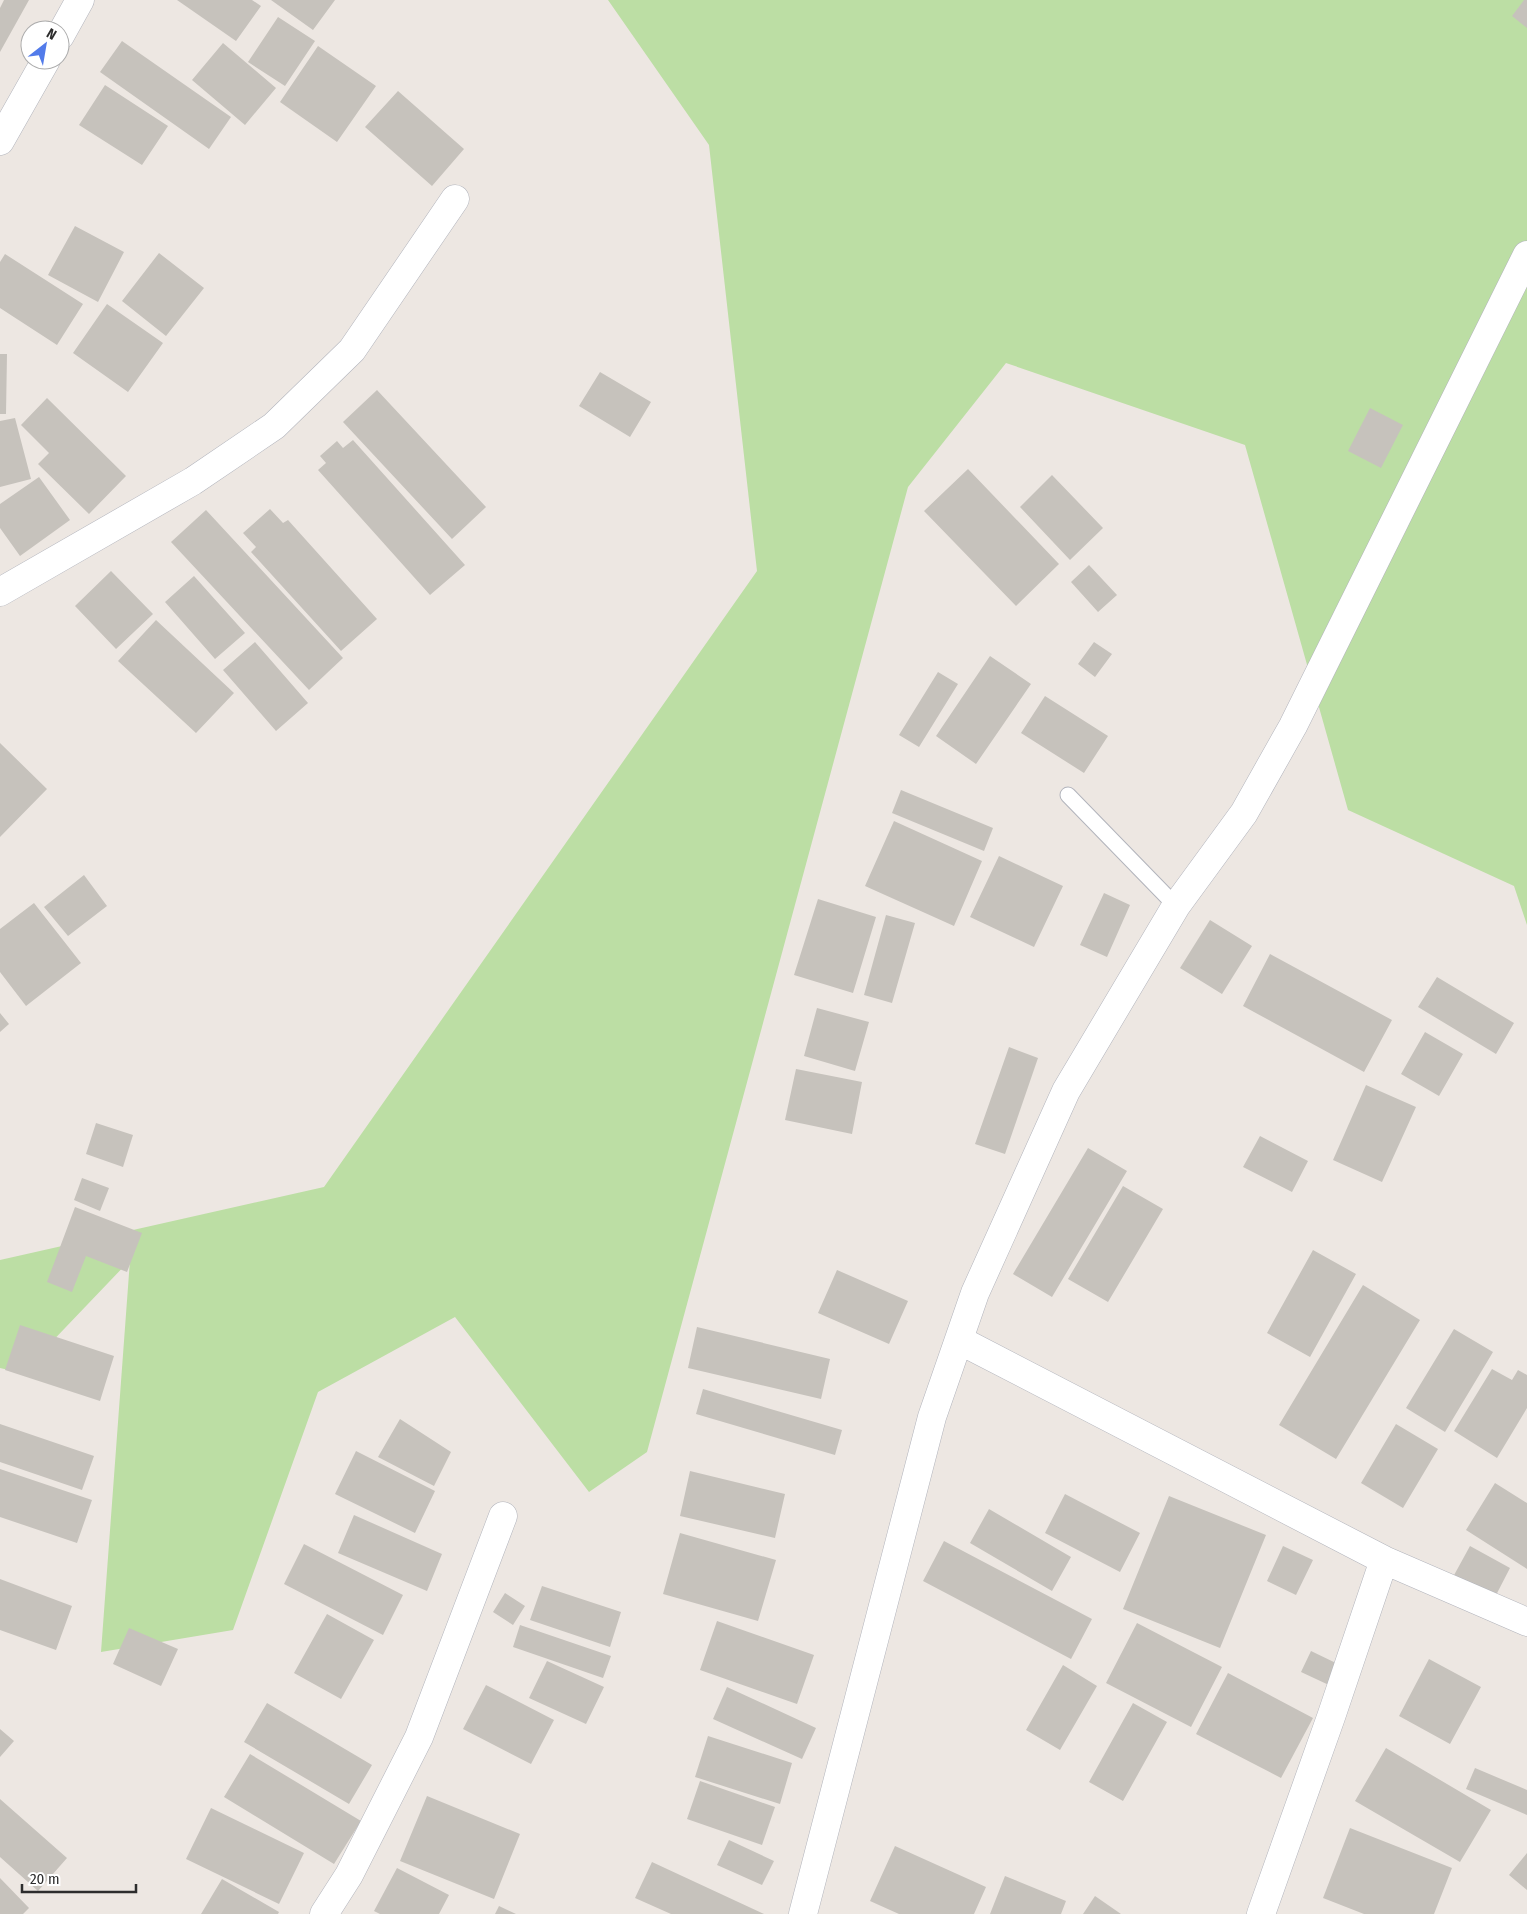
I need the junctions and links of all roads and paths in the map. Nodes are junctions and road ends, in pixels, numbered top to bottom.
1 (80, 0) edge
2 (69, 20) edge
3 (40, 70) edge
4 (0, 141) edge
5 (455, 199) dead end
6 (1527, 255) edge
7 (0, 592) edge
8 (1068, 795) dead end
9 (1176, 906) junction
10 (959, 1340) junction
11 (503, 1516) dead end
12 (1384, 1560) junction
13 (1527, 1622) edge
14 (324, 1914) edge
15 (803, 1914) edge
16 (1261, 1914) edge

1 - 2 street
3 - 4 street
5 - 7 street
6 - 9 street
8 - 9 lane
9 - 10 street
10 - 12 street
10 - 15 street
11 - 14 street
12 - 13 street
12 - 16 street

